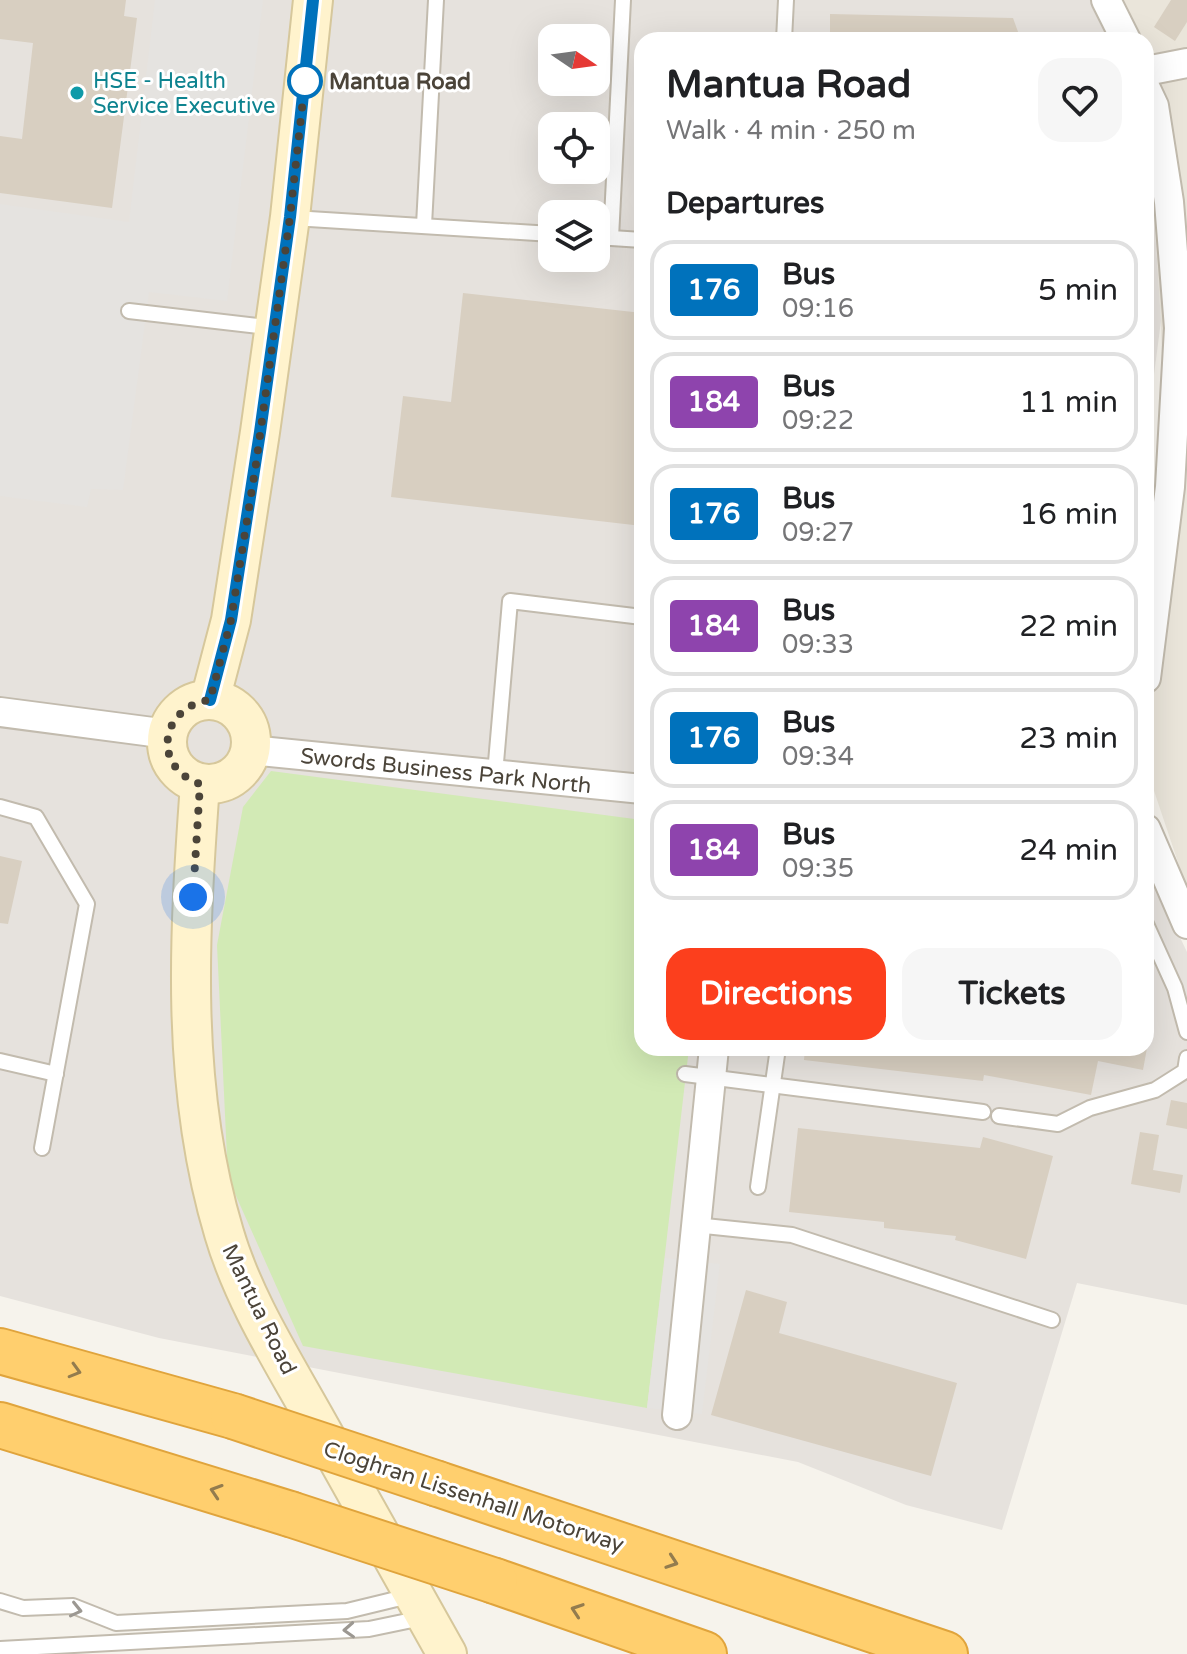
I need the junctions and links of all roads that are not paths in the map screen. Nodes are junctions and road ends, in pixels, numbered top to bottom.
1 (313, 0) edge
2 (436, 0) edge
3 (623, 0) edge
4 (786, 0) edge
5 (1106, 0) edge
6 (784, 32) edge
7 (1122, 32) edge
8 (1187, 63) edge
9 (1154, 69) edge
10 (1154, 106) edge
11 (607, 200) edge
12 (290, 217) junction
13 (424, 225) junction
14 (538, 233) edge
15 (610, 238) edge
16 (634, 240) edge
17 (129, 311) dead end
18 (275, 328) junction
19 (1180, 429) edge
20 (1174, 581) edge
21 (634, 616) edge
22 (1154, 650) edge
23 (210, 700) junction
24 (0, 712) edge
25 (168, 734) junction
26 (250, 750) junction
27 (495, 774) junction
28 (200, 784) junction
29 (634, 788) edge
30 (0, 807) edge
31 (1154, 848) edge
32 (1187, 924) edge
33 (1154, 942) edge
34 (1187, 1032) edge
35 (709, 1056) edge
36 (777, 1056) edge
37 (1187, 1058) edge
38 (0, 1061) edge
39 (56, 1074) junction
40 (697, 1076) junction
41 (772, 1086) junction
42 (983, 1112) dead end
43 (999, 1116) dead end
44 (42, 1148) dead end
45 (758, 1187) dead end
46 (695, 1225) junction
47 (1052, 1320) dead end
48 (0, 1351) edge
49 (677, 1415) dead end
50 (0, 1425) edge
51 (0, 1601) edge
52 (420, 1606) junction
53 (0, 1649) edge
54 (447, 1654) edge
55 (704, 1654) edge
56 (945, 1654) edge

1 - 12 street
2 - 13 lane
3 - 11 lane
4 - 6 lane
5 - 7 street
8 - 9 street
10 - 19 street
12 - 13 lane
12 - 18 street
13 - 14 lane
15 - 16 lane
17 - 18 lane
18 - 23 street
19 - 20 street
20 - 22 street
21 - 27 lane
23 - 25 street
23 - 26 street
24 - 25 street
25 - 28 street
26 - 27 street, Swords Business Park North
26 - 28 street
27 - 29 street, Swords Business Park North
28 - 52 street, Mantua Road
30 - 39 lane
31 - 32 street
33 - 34 lane
35 - 40 street
36 - 41 lane
37 - 43 lane
38 - 39 lane
39 - 44 lane
40 - 41 lane
40 - 46 street
41 - 42 lane
41 - 45 lane
46 - 47 lane
46 - 49 street
48 -> 56 highway, Cloghran Lissenhall Motorway, bridge
55 -> 50 highway, bridge
51 -> 52 lane
52 -> 53 lane
52 - 54 street, Mantua Road

